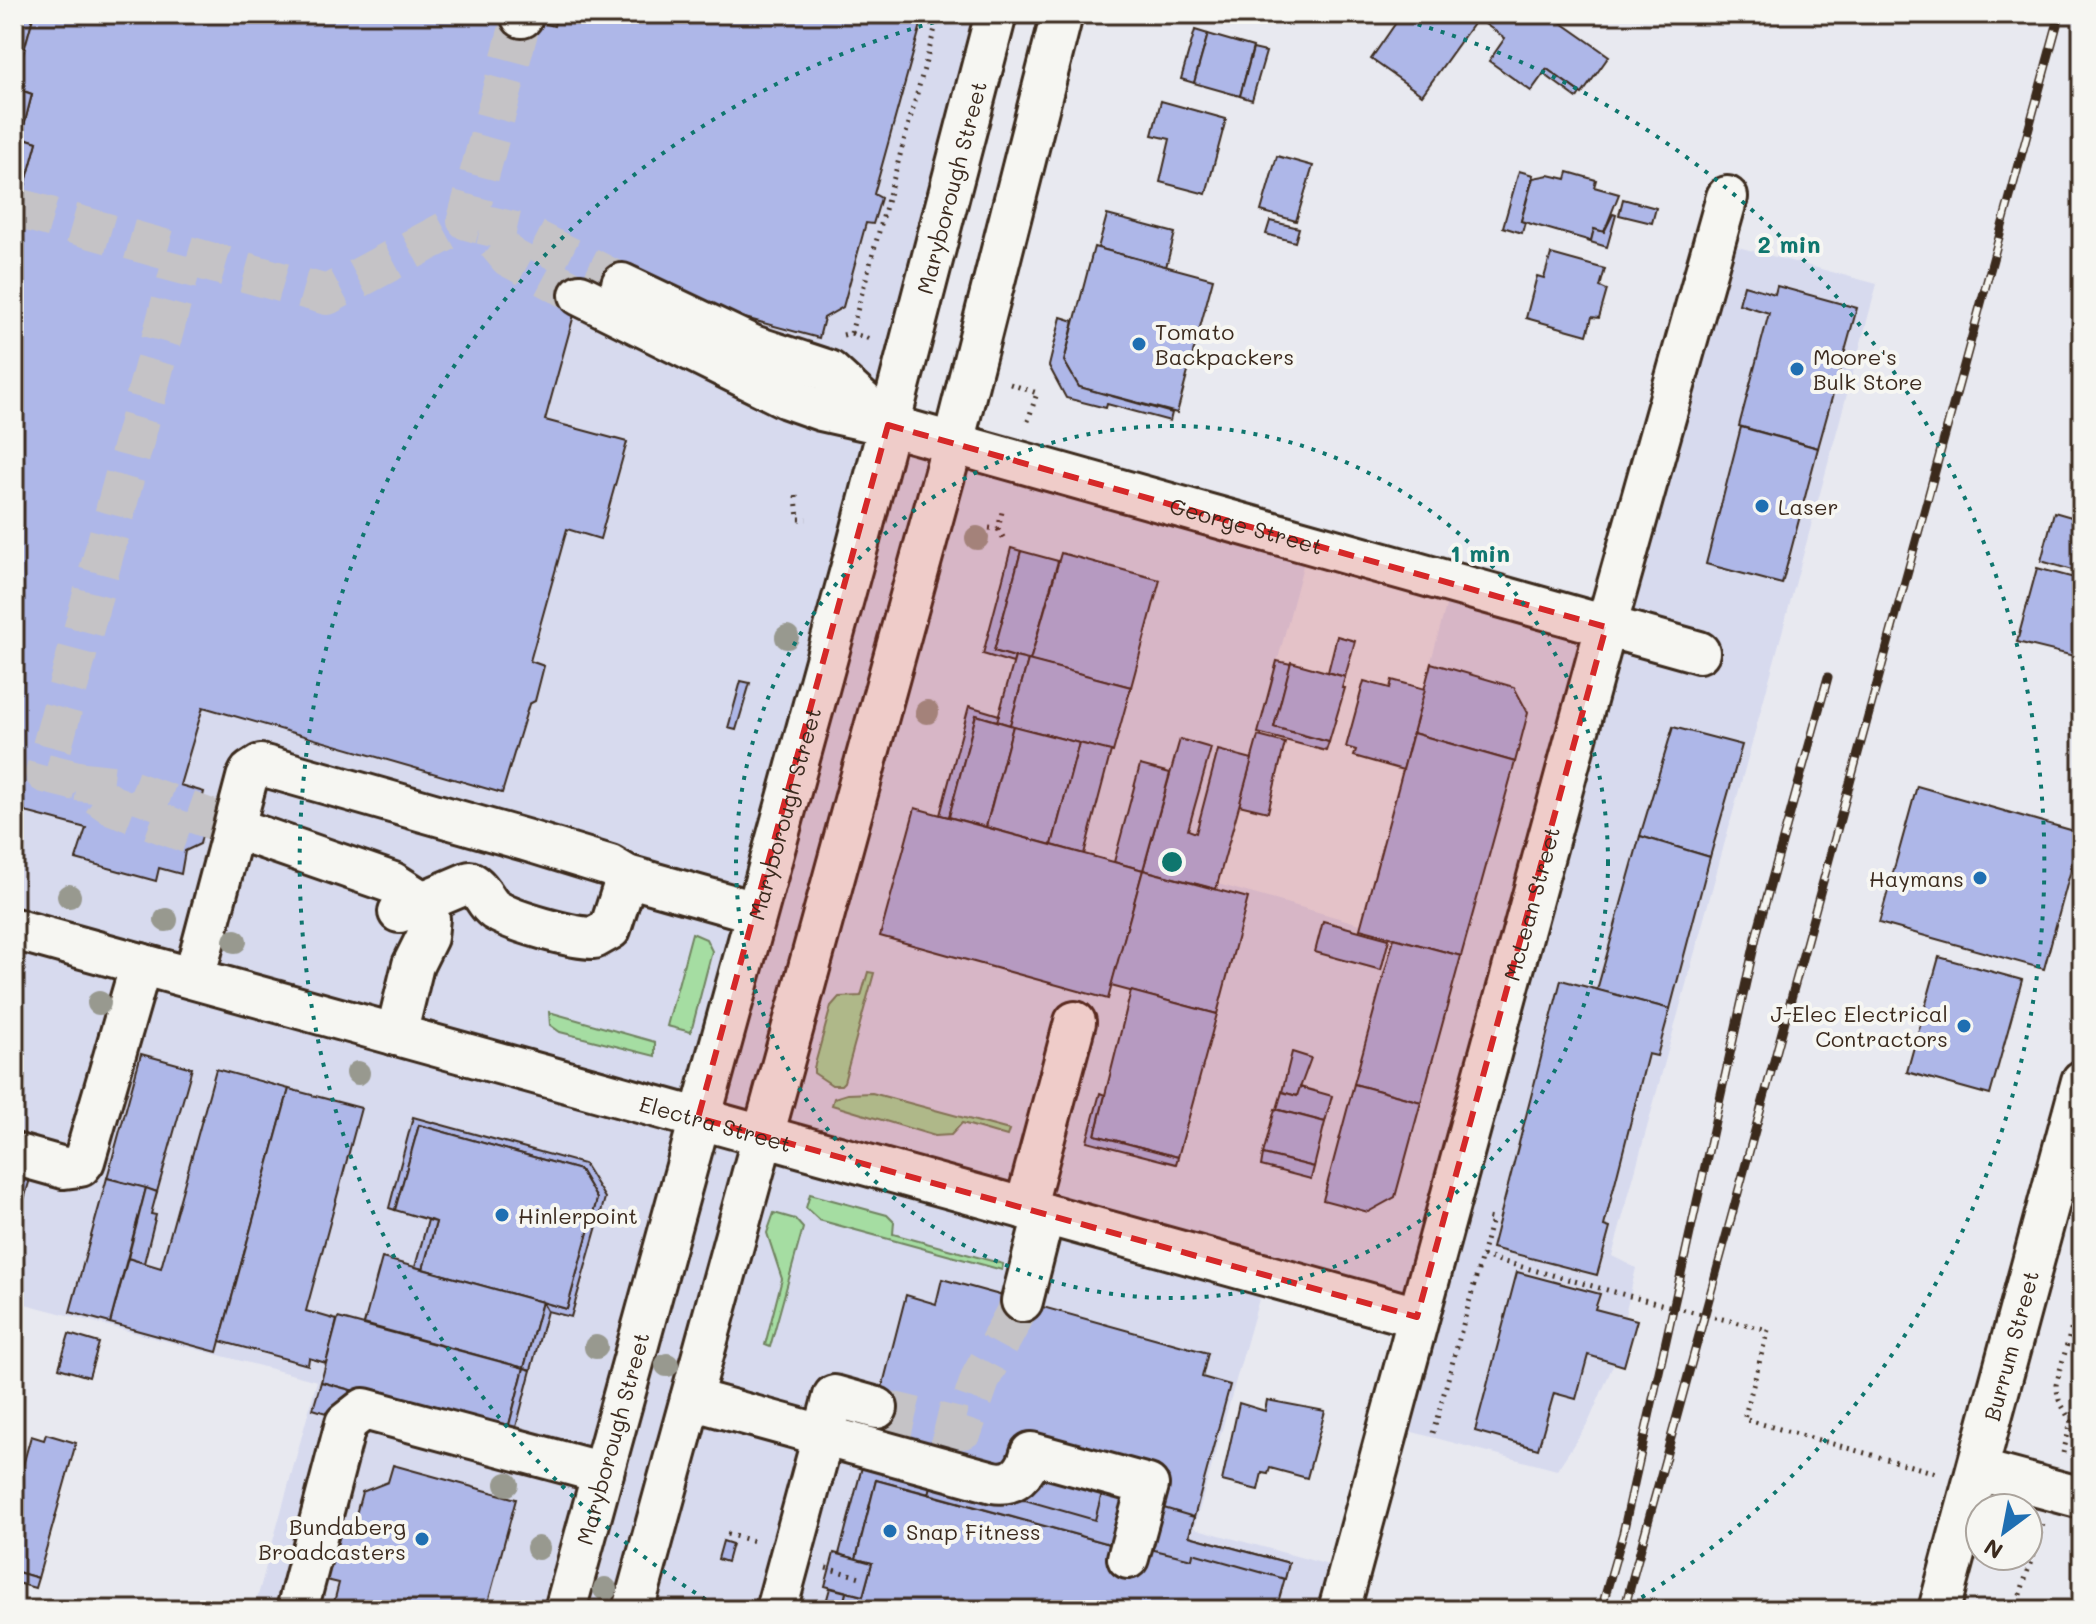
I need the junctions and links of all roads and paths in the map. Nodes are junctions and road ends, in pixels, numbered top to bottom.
1 (939, 14) edge
2 (996, 14) edge
3 (1062, 14) edge
4 (1727, 197) dead end
5 (622, 284) tunnel mouth
6 (580, 295) tunnel mouth
7 (851, 333) junction
8 (829, 338) dead end
9 (874, 341) dead end
10 (1010, 384) dead end
11 (1027, 424) dead end
12 (888, 425) junction
13 (953, 443) junction
14 (796, 496) dead end
15 (1002, 512) dead end
16 (807, 519) dead end
17 (989, 528) dead end
18 (998, 529) junction
19 (1004, 539) dead end
20 (1606, 627) junction
21 (1699, 652) dead end
22 (247, 844) tunnel mouth
23 (535, 844) junction
24 (627, 876) junction
25 (480, 889) junction
26 (406, 906) junction
27 (755, 912) junction
28 (14, 929) edge
29 (141, 964) junction
30 (194, 978) junction
31 (1075, 1022) dead end
32 (396, 1035) junction
33 (2082, 1081) edge
34 (698, 1118) junction
35 (765, 1136) junction
36 (14, 1154) edge
37 (1035, 1211) junction
38 (1481, 1217) dead end
39 (1482, 1256) junction
40 (1022, 1301) tunnel mouth
41 (1417, 1317) junction
42 (691, 1399) junction
43 (877, 1408) tunnel mouth
44 (1433, 1433) dead end
45 (822, 1436) junction
46 (603, 1473) junction
47 (1976, 1476) junction
48 (2082, 1498) edge
49 (1128, 1558) dead end
50 (297, 1610) edge
51 (565, 1610) edge
52 (633, 1610) edge
53 (776, 1610) edge
54 (1339, 1610) edge
55 (1939, 1610) edge

1 - 7 path
2 - 12 street, Maryborough Street
3 - 13 street
4 - 20 street, McLean Street
5 - 12 street
6 - 12 street, George Street
7 - 8 path
7 - 9 path
10 - 11 path
12 - 13 street, George Street
12 - 27 street, Maryborough Street
13 - 20 street, George Street
13 - 35 street
14 - 16 path
15 - 18 path
17 - 18 path
18 - 19 path
20 - 21 street, George Street
20 - 41 street, McLean Street
22 - 26 street
23 - 24 street
23 - 25 street
23 - 30 street
24 - 25 street
24 - 27 street
25 - 26 street
26 - 32 street
27 - 34 street, Maryborough Street
28 - 29 street, Electra Street
29 - 30 street, Electra Street
29 - 36 street
30 - 32 street, Electra Street
31 - 37 street
32 - 34 street, Electra Street
33 - 47 street, Burrum Street
34 - 35 street, Electra Street
34 - 46 street, Maryborough Street
35 - 37 street, Electra Street
35 - 42 street
37 - 40 street
37 - 41 street, Electra Street
38 - 39 path
39 - 44 path
39 - 47 path, bridge
41 - 54 street, McLean Street
42 - 45 street
42 - 52 street
43 - 45 street
45 - 49 street
45 - 53 street
46 - 50 street
46 - 51 street, Maryborough Street
47 - 48 street
47 - 55 street, Burrum Street

